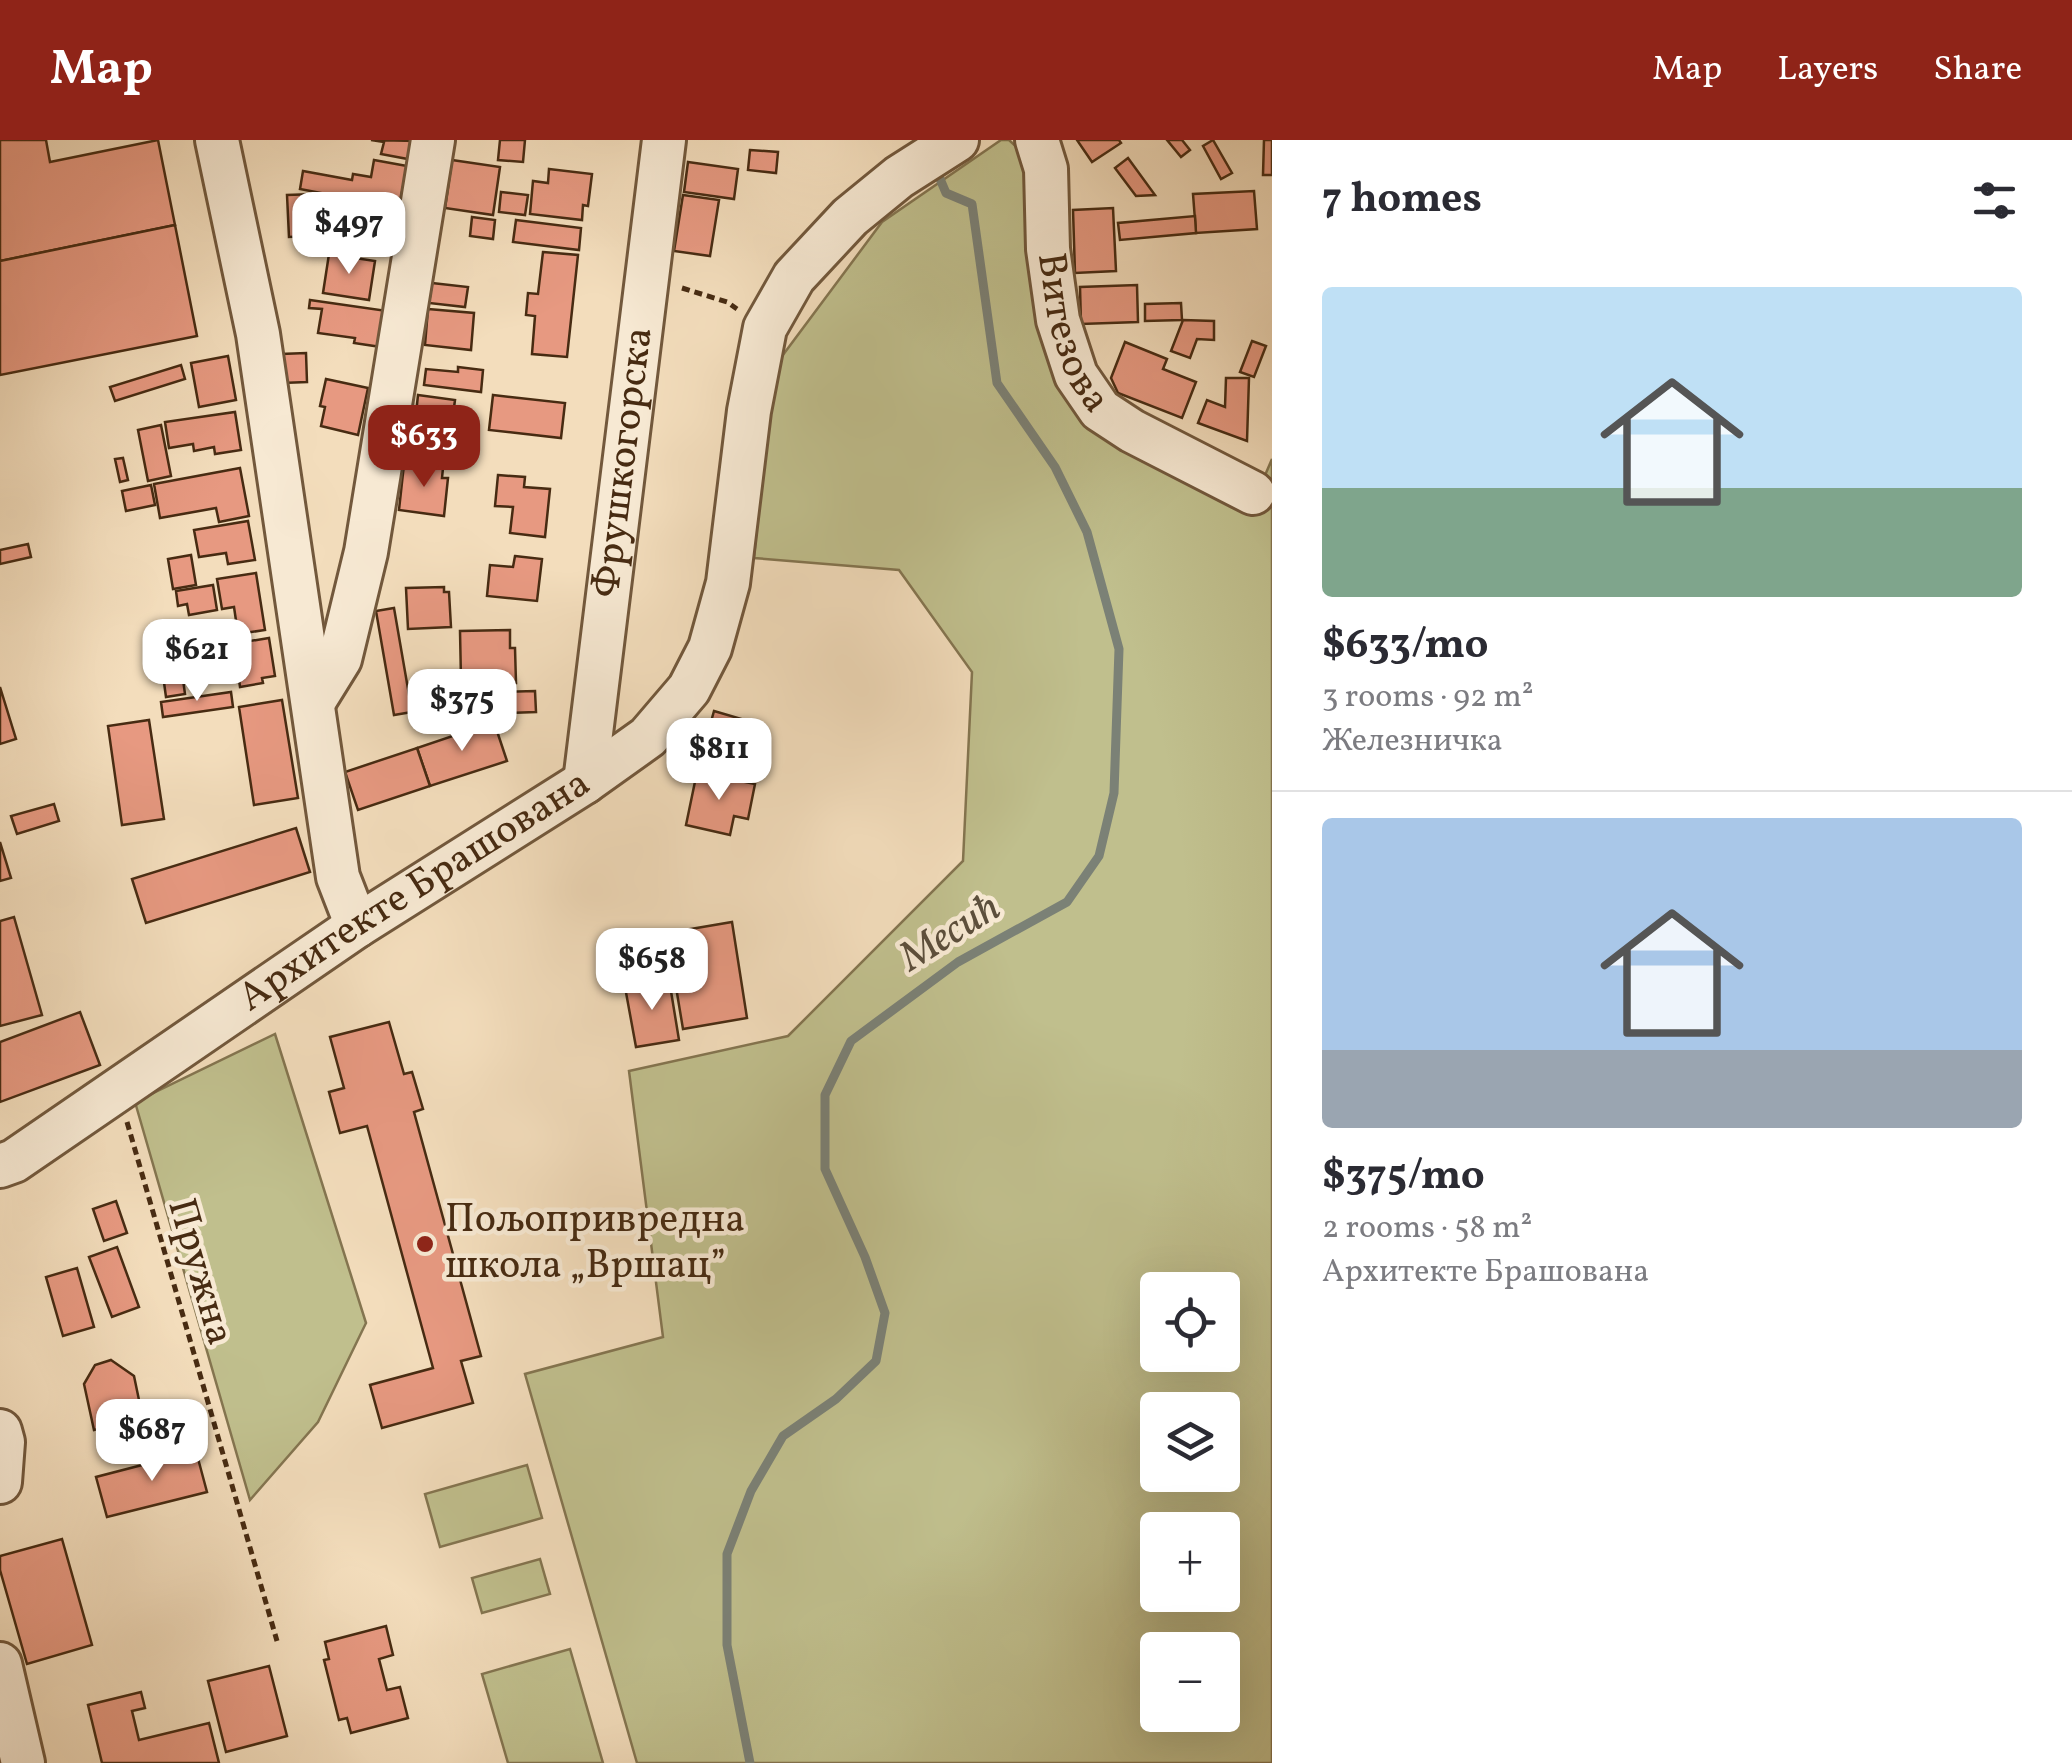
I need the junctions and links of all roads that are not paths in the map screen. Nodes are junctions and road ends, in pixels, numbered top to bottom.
1 (216, 140) edge
2 (433, 140) edge
3 (664, 140) edge
4 (1038, 140) edge
5 (953, 143) edge
6 (1253, 493) dead end
7 (314, 701) junction
8 (584, 782) junction
9 (357, 926) junction
10 (0, 1166) edge
11 (0, 1431) edge
12 (0, 1482) edge
13 (0, 1664) edge
14 (23, 1763) edge

1 - 7 street
2 - 7 street
3 - 8 street, Фрушкогорска
4 - 6 street, Витезова
5 - 8 street, Архитекте Брашована
7 - 9 street
8 - 9 street, Архитекте Брашована
9 - 10 street, Архитекте Брашована
11 - 12 street
13 - 14 street

